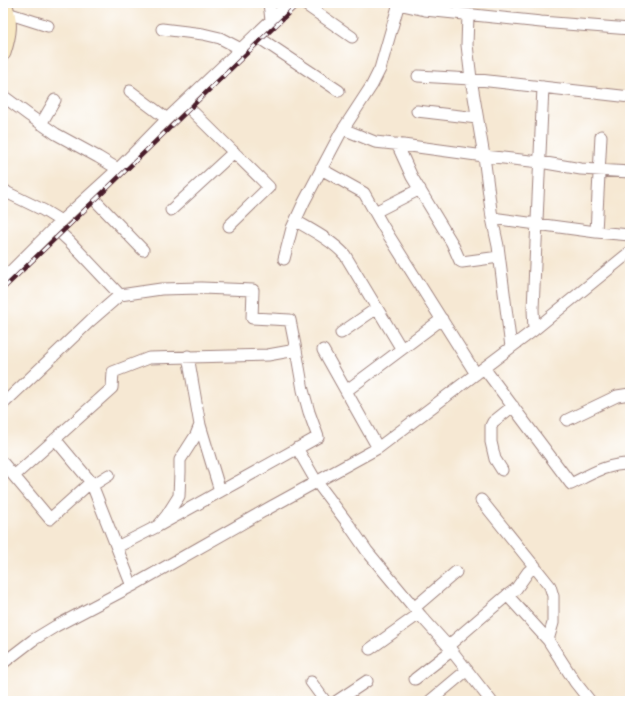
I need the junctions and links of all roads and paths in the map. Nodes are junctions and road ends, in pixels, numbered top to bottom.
1 (269, 3) edge
2 (289, 3) edge
3 (303, 3) edge
4 (399, 4) edge
5 (5, 8) edge
6 (468, 15) junction
7 (271, 20) junction
8 (48, 26) dead end
9 (162, 29) dead end
10 (630, 29) edge
11 (255, 35) junction
12 (352, 37) dead end
13 (241, 49) junction
14 (3, 53) edge
15 (418, 76) dead end
16 (471, 79) junction
17 (543, 87) junction
18 (130, 91) dead end
19 (339, 91) dead end
20 (3, 96) edge
21 (630, 97) edge
22 (55, 100) dead end
23 (184, 103) junction
24 (417, 111) dead end
25 (477, 118) junction
26 (167, 119) junction
27 (41, 124) junction
28 (343, 129) junction
29 (601, 136) dead end
30 (397, 144) junction
31 (234, 152) junction
32 (484, 156) junction
33 (540, 162) junction
34 (118, 169) junction
35 (321, 169) junction
36 (599, 169) junction
37 (630, 172) edge
38 (3, 189) edge
39 (420, 189) junction
40 (90, 195) junction
41 (171, 210) dead end
42 (375, 212) junction
43 (492, 218) junction
44 (296, 221) junction
45 (537, 224) junction
46 (58, 225) junction
47 (229, 226) dead end
48 (596, 232) junction
49 (630, 235) edge
50 (143, 250) dead end
51 (630, 252) edge
52 (499, 257) junction
53 (284, 259) dead end
54 (3, 279) edge
55 (120, 295) junction
56 (377, 308) junction
57 (442, 319) junction
58 (534, 330) junction
59 (341, 333) dead end
60 (511, 347) junction
61 (401, 348) junction
62 (296, 350) junction
63 (323, 350) dead end
64 (188, 356) junction
65 (480, 371) junction
66 (346, 390) junction
67 (630, 394) edge
68 (3, 404) edge
69 (513, 406) junction
70 (567, 420) dead end
71 (200, 425) junction
72 (55, 439) junction
73 (297, 448) junction
74 (378, 448) junction
75 (3, 463) edge
76 (630, 464) edge
77 (502, 470) dead end
78 (108, 475) dead end
79 (14, 476) junction
80 (316, 481) junction
81 (92, 484) junction
82 (220, 491) junction
83 (481, 500) dead end
84 (158, 526) junction
85 (117, 547) junction
86 (535, 566) junction
87 (456, 572) dead end
88 (132, 586) junction
89 (507, 595) junction
90 (416, 611) junction
91 (548, 640) junction
92 (370, 649) dead end
93 (450, 649) junction
94 (3, 662) edge
95 (467, 670) junction
96 (414, 679) dead end
97 (367, 681) dead end
98 (310, 682) dead end
99 (325, 701) edge
100 (337, 701) edge
101 (430, 701) edge
102 (491, 701) edge
103 (590, 701) edge

1 - 7 street
2 - 7 street
3 - 12 street
4 - 6 street
4 - 28 street
5 - 8 street
5 - 14 street
6 - 10 street
6 - 16 street
7 - 11 street
9 - 13 street
11 - 13 street
11 - 19 street
13 - 23 street
15 - 16 street
16 - 17 street
16 - 25 street
17 - 21 street
17 - 33 street
18 - 26 street
20 - 27 street
22 - 27 street
23 - 26 street
23 - 31 street
24 - 25 street
25 - 32 street
26 - 34 street
27 - 34 street
28 - 30 street
28 - 35 street
29 - 36 street
30 - 32 street
30 - 39 street
31 - 41 street
31 - 47 street
32 - 33 street
32 - 43 street
33 - 36 street
33 - 45 street
34 - 40 street
35 - 42 street
35 - 44 street
36 - 37 street
36 - 48 street
38 - 46 street
39 - 42 street
39 - 52 street
40 - 46 street
40 - 50 street
42 - 57 street
43 - 45 street
43 - 52 street
44 - 53 street
44 - 56 street
45 - 48 street
45 - 58 street
46 - 54 street
46 - 55 street
48 - 49 street
51 - 58 street
52 - 60 street
55 - 62 street
55 - 68 street
56 - 59 street
56 - 61 street
57 - 61 street
57 - 65 street
58 - 60 street
60 - 65 street
61 - 66 street
62 - 64 street
62 - 73 street
63 - 66 street
64 - 71 street
64 - 72 street
65 - 69 street
65 - 74 street
66 - 74 street
67 - 70 street
69 - 76 street
69 - 77 street
71 - 82 street
71 - 84 street
72 - 79 street
72 - 81 street
73 - 80 street
73 - 82 street
74 - 80 street
75 - 79 street
78 - 81 street
79 - 81 street
80 - 88 street
80 - 90 street
81 - 85 street
82 - 84 street
83 - 86 street
84 - 85 street
85 - 88 street
86 - 89 street
86 - 91 street
87 - 90 street
88 - 94 street
89 - 91 street
89 - 93 street
90 - 92 street
90 - 93 street
91 - 103 street
93 - 95 street
93 - 96 street
95 - 101 street
95 - 102 street
97 - 100 street
98 - 99 street

